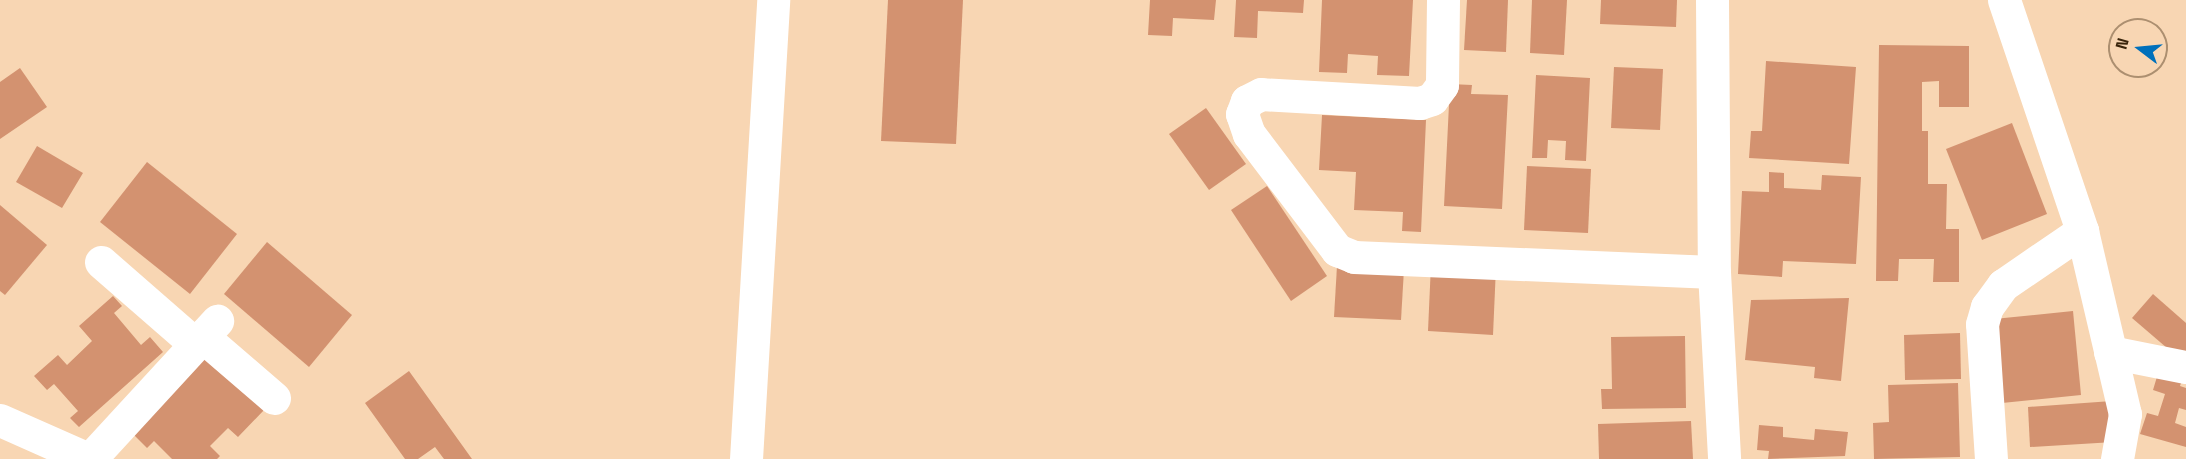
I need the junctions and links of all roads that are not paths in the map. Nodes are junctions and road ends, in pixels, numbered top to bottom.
1 (773, 0) edge
2 (1443, 0) edge
3 (1712, 0) edge
4 (2004, 0) edge
5 (2082, 231) junction
6 (101, 262) dead end
7 (1714, 272) junction
8 (204, 334) junction
9 (2110, 352) junction
10 (2186, 367) edge
11 (274, 398) dead end
12 (0, 420) edge
13 (89, 459) edge
14 (746, 459) edge
15 (1724, 459) edge
16 (1991, 459) edge
17 (2116, 459) edge

1 - 14 street
2 - 7 street
3 - 7 street
4 - 5 street
5 - 9 street
5 - 16 street
6 - 8 street
7 - 15 street
8 - 11 street
8 - 13 street
9 - 10 street
9 - 17 street
12 - 13 street

